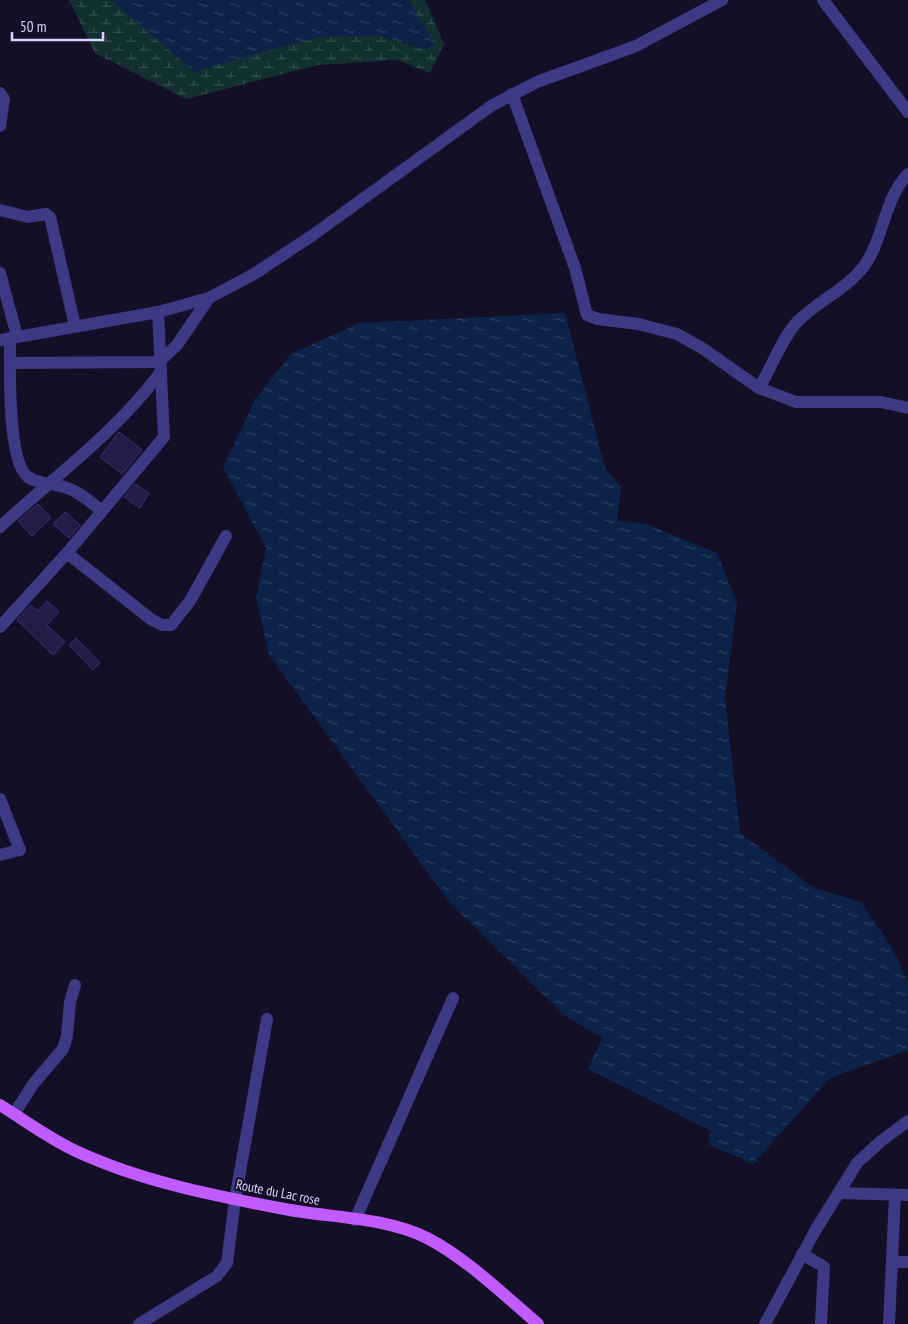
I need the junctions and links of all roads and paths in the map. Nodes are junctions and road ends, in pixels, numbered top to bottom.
1 (722, 0) edge
2 (823, 0) edge
3 (0, 93) edge
4 (512, 94) junction
5 (908, 112) edge
6 (0, 126) edge
7 (908, 174) edge
8 (0, 210) edge
9 (0, 273) edge
10 (209, 298) junction
11 (158, 312) junction
12 (75, 326) junction
13 (9, 338) edge
14 (10, 363) junction
15 (159, 368) junction
16 (759, 388) junction
17 (5, 408) edge
18 (908, 408) edge
19 (47, 483) junction
20 (102, 511) junction
21 (0, 527) edge
22 (226, 536) dead end
23 (67, 553) junction
24 (0, 626) edge
25 (0, 801) edge
26 (0, 855) edge
27 (75, 985) dead end
28 (452, 998) dead end
29 (267, 1019) dead end
30 (0, 1105) edge
31 (14, 1114) junction
32 (908, 1121) edge
33 (840, 1193) junction
34 (895, 1195) junction
35 (908, 1195) edge
36 (235, 1200) junction
37 (355, 1220) junction
38 (802, 1254) junction
39 (892, 1262) junction
40 (908, 1262) edge
41 (139, 1324) edge
42 (538, 1324) edge
43 (765, 1324) edge
44 (821, 1324) edge
45 (889, 1324) edge

1 - 4 street
2 - 5 street
3 - 6 street
4 - 10 street
4 - 16 street
7 - 16 street
8 - 12 street
9 - 13 street
10 - 11 street
10 - 15 street
11 - 12 street
11 - 15 street
12 - 13 street
13 - 14 street
14 - 15 street
14 - 17 street
15 - 19 street
15 - 20 street
16 - 18 street
17 - 19 street
19 - 20 street
19 - 21 street
20 - 23 street
22 - 23 street
23 - 24 street
25 - 26 street
27 - 31 street
28 - 37 street
29 - 36 street
30 - 31 main road, Route du Lac rose
31 - 36 main road, Route du Lac rose
32 - 33 street
33 - 34 street
33 - 38 street
34 - 35 street
34 - 39 street
36 - 37 main road, Route du Lac rose
36 - 41 street
37 - 42 main road, Route du Lac rose
38 - 43 street
38 - 44 street
39 - 40 street
39 - 45 street

